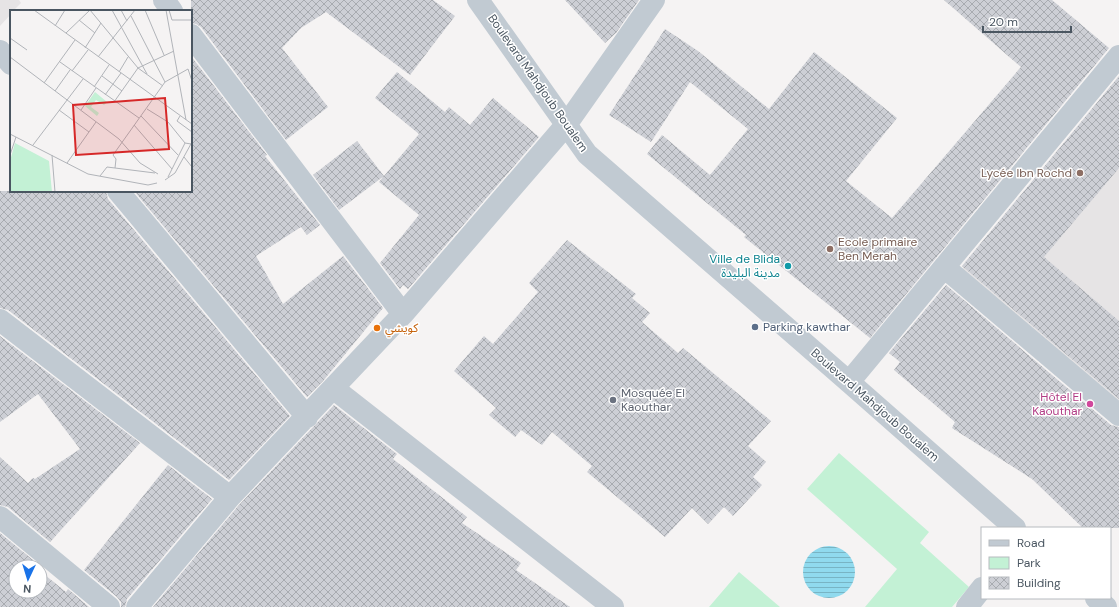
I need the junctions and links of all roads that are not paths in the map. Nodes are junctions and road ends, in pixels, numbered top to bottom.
1 (164, 0) edge
2 (478, 0) edge
3 (654, 0) edge
4 (171, 10) edge
5 (192, 36) edge
6 (0, 51) edge
7 (1119, 56) edge
8 (10, 63) edge
9 (566, 125) junction
10 (119, 192) edge
11 (944, 266) junction
12 (403, 314) junction
13 (0, 320) edge
14 (849, 382) junction
15 (333, 388) junction
16 (1119, 415) edge
17 (307, 417) junction
18 (230, 497) junction
19 (0, 517) edge
20 (1014, 527) edge
21 (981, 589) edge
22 (1097, 599) edge
23 (109, 607) edge
24 (137, 607) edge
25 (613, 607) edge
26 (967, 607) edge
27 (1106, 607) edge

1 - 4 street
2 - 9 street, Boulevard Mahdjoub Boualem
3 - 9 street
5 - 12 street
6 - 8 street
7 - 11 street
9 - 12 street
9 - 14 street, Boulevard Mahdjoub Boualem
10 - 17 street
11 - 14 street
11 - 16 street
12 - 15 street
13 - 18 street
14 - 20 street, Boulevard Mahdjoub Boualem
15 - 17 street
15 - 25 street
17 - 18 street
18 - 24 street
19 - 23 street
21 - 26 street
22 - 27 street

